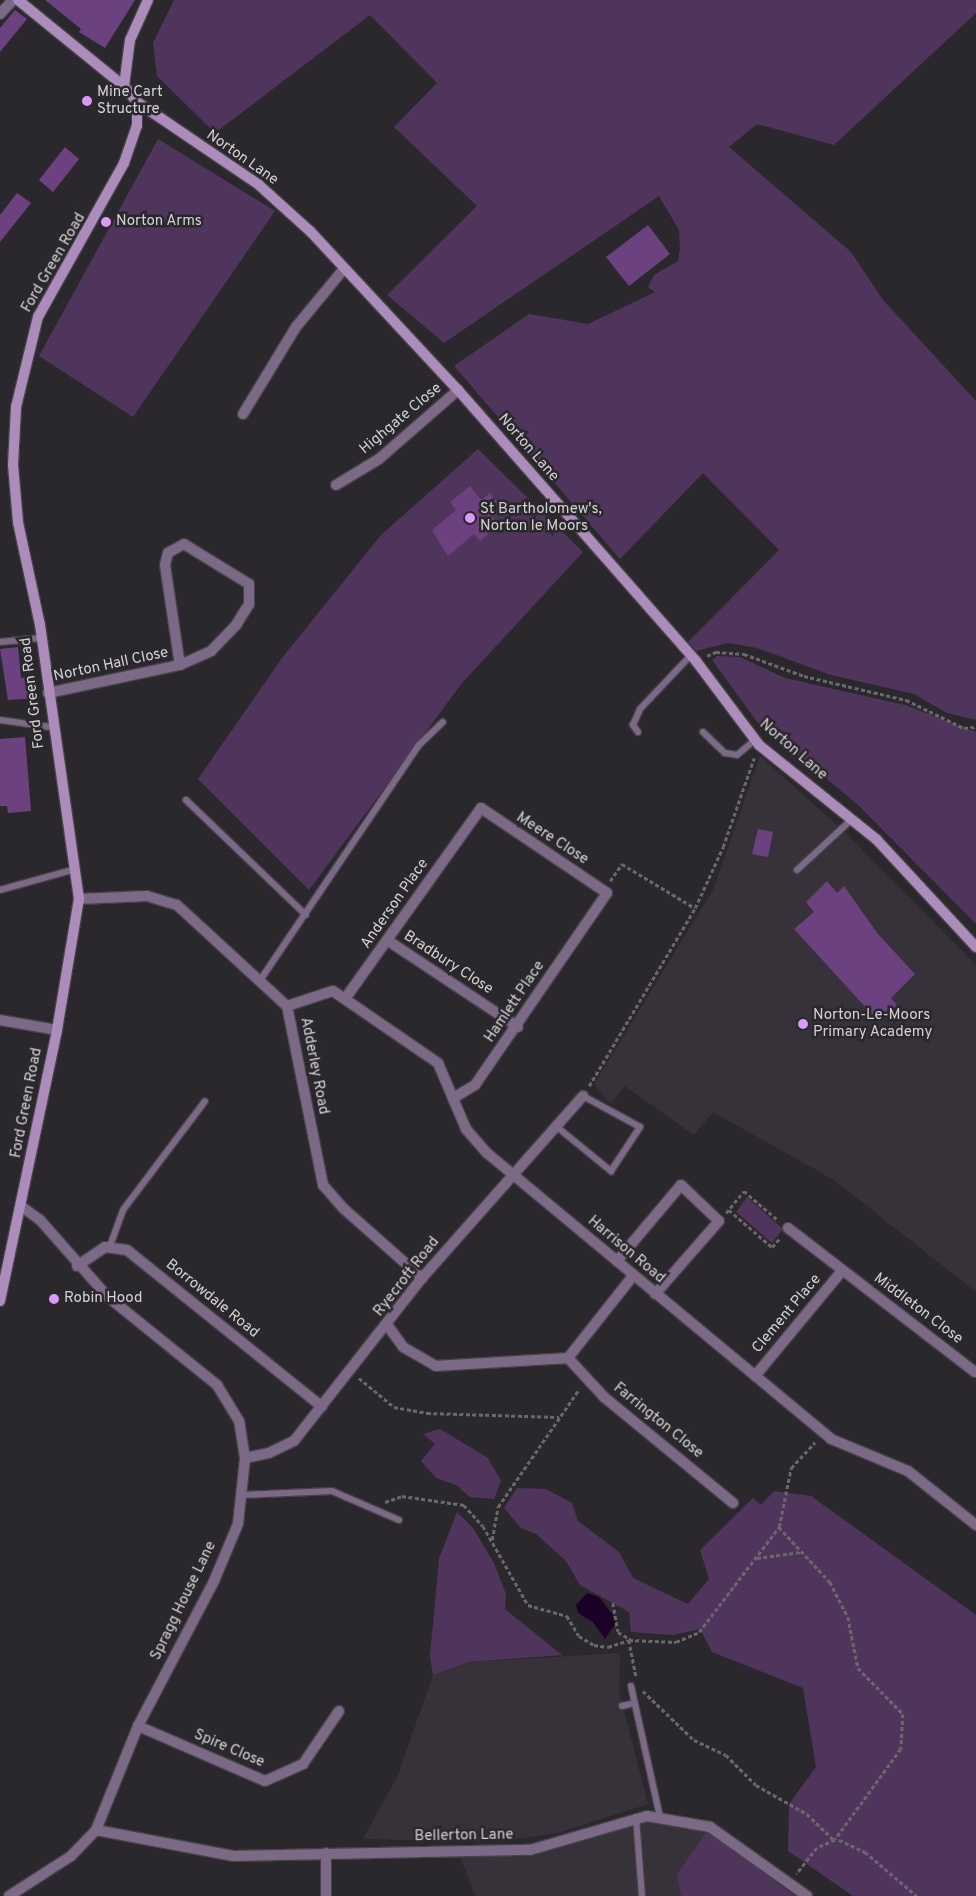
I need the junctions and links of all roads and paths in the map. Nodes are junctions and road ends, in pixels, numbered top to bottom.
1 (13, 0) edge
2 (18, 0) edge
3 (148, 0) edge
4 (0, 14) edge
5 (124, 86) junction
6 (137, 102) junction
7 (343, 270) junction
8 (458, 390) junction
9 (243, 414) dead end
10 (336, 485) dead end
11 (41, 638) junction
12 (0, 642) edge
13 (693, 658) junction
14 (180, 665) junction
15 (48, 694) junction
16 (0, 720) edge
17 (443, 722) dead end
18 (976, 726) edge
19 (51, 727) junction
20 (638, 732) dead end
21 (703, 732) dead end
22 (757, 742) junction
23 (186, 800) dead end
24 (852, 819) junction
25 (466, 829) joint
26 (75, 869) junction
27 (797, 870) dead end
28 (0, 890) edge
29 (603, 890) junction
30 (78, 899) junction
31 (695, 908) junction
32 (306, 915) junction
33 (387, 940) junction
34 (976, 947) edge
35 (261, 979) junction
36 (348, 996) junction
37 (287, 1006) junction
38 (0, 1020) edge
39 (518, 1027) junction
40 (57, 1030) junction
41 (583, 1096) junction
42 (453, 1098) junction
43 (206, 1101) dead end
44 (558, 1127) junction
45 (514, 1175) junction
46 (22, 1207) junction
47 (729, 1210) junction
48 (719, 1221) junction
49 (788, 1228) junction
50 (110, 1246) junction
51 (617, 1261) junction
52 (77, 1266) junction
53 (841, 1272) junction
54 (633, 1276) junction
55 (422, 1278) junction
56 (655, 1294) junction
57 (0, 1301) edge
58 (388, 1326) junction
59 (568, 1358) junction
60 (352, 1372) junction
61 (975, 1372) dead end
62 (755, 1376) junction
63 (586, 1378) junction
64 (322, 1407) junction
65 (559, 1417) junction
66 (823, 1432) junction
67 (245, 1458) junction
68 (242, 1495) junction
69 (734, 1503) dead end
70 (369, 1507) junction
71 (399, 1520) dead end
72 (976, 1525) edge
73 (779, 1527) junction
74 (492, 1542) junction
75 (801, 1552) junction
76 (755, 1559) junction
77 (612, 1603) dead end
78 (630, 1640) junction
79 (631, 1686) dead end
80 (635, 1703) junction
81 (622, 1706) dead end
82 (339, 1711) dead end
83 (138, 1726) junction
84 (636, 1817) junction
85 (660, 1817) junction
86 (96, 1830) junction
87 (835, 1840) junction
88 (839, 1840) dead end
89 (326, 1853) junction
90 (789, 1883) junction
91 (26, 1892) edge
92 (9, 1896) edge
93 (326, 1896) edge
94 (642, 1896) edge
95 (807, 1896) edge
96 (916, 1896) edge

1 - 4 street
2 - 5 street, Norton Lane
3 - 5 street
5 - 6 street, Norton Lane
6 - 7 street, Norton Lane
6 - 11 street, Ford Green Road
7 - 8 street, Norton Lane
7 - 9 street
8 - 10 street, Highgate Close
8 - 13 street, Norton Lane
11 - 12 lane
11 - 15 street, Ford Green Road
13 - 18 path
13 - 20 lane
13 - 22 street, Norton Lane
14 - 14 street, Norton Hall Close
14 - 15 street, Norton Hall Close
15 - 19 street, Ford Green Road
16 - 19 lane
17 - 32 lane
19 - 26 street, Ford Green Road
21 - 22 lane
22 - 24 street, Norton Lane
22 - 31 path
23 - 32 lane
24 - 27 lane
24 - 34 street, Norton Lane
25 - 29 street, Meere Close
25 - 33 street, Anderson Place
26 - 28 lane
26 - 30 street, Ford Green Road
29 - 31 path
29 - 39 street, Hamlett Place
30 - 35 street, Adderley Road
30 - 40 street, Ford Green Road
31 - 41 path
32 - 35 lane
33 - 36 street, Anderson Place
33 - 39 street, Bradbury Close
35 - 37 street, Adderley Road
36 - 37 street
36 - 42 street, Harrison Road
37 - 55 street, Adderley Road
38 - 40 street
39 - 42 street, Hamlett Place
40 - 46 street, Ford Green Road
41 - 44 street, Ryecroft Road
41 - 44 lane
42 - 45 street, Harrison Road
43 - 50 lane
44 - 45 street, Ryecroft Road
45 - 51 street, Harrison Road
45 - 55 street, Ryecroft Road
46 - 52 street, Spragg House Lane
46 - 57 street, Ford Green Road
47 - 48 path
47 - 49 path
47 - 49 path
48 - 51 street
48 - 56 street
49 - 53 street, Middleton Close
50 - 52 street
50 - 64 street, Borrowdale Road
51 - 54 street, Harrison Road
52 - 67 street, Spragg House Lane
53 - 61 street, Middleton Close
53 - 62 street, Clement Place
54 - 56 street, Harrison Road
54 - 59 street
55 - 58 street, Ryecroft Road
56 - 62 street, Harrison Road
58 - 59 street
58 - 60 street, Ryecroft Road
59 - 63 street, Farrington Close
60 - 64 street, Ryecroft Road
60 - 65 path
62 - 66 street, Harrison Road
63 - 65 path
63 - 69 street, Farrington Close
64 - 67 street, Ryecroft Road
65 - 74 path
66 - 72 street, Harrison Road
66 - 73 path
67 - 68 street, Spragg House Lane
68 - 70 lane
68 - 83 street, Spragg House Lane
70 - 71 lane
70 - 74 path
73 - 75 path
73 - 76 path
74 - 78 path
75 - 76 path
75 - 87 path
76 - 78 path
77 - 78 path
78 - 87 path
79 - 80 lane
80 - 81 lane
80 - 85 lane
82 - 83 street, Spire Close
83 - 86 street, Spragg House Lane
84 - 85 street, Bellerton Lane
84 - 89 street, Bellerton Lane
84 - 94 lane
85 - 90 street, Bellerton Lane
86 - 89 street, Bellerton Lane
86 - 91 street, Spragg House Lane
87 - 90 path
88 - 96 path
89 - 93 street
90 - 95 street, Bellerton Lane
91 - 92 street, Spragg House Lane

